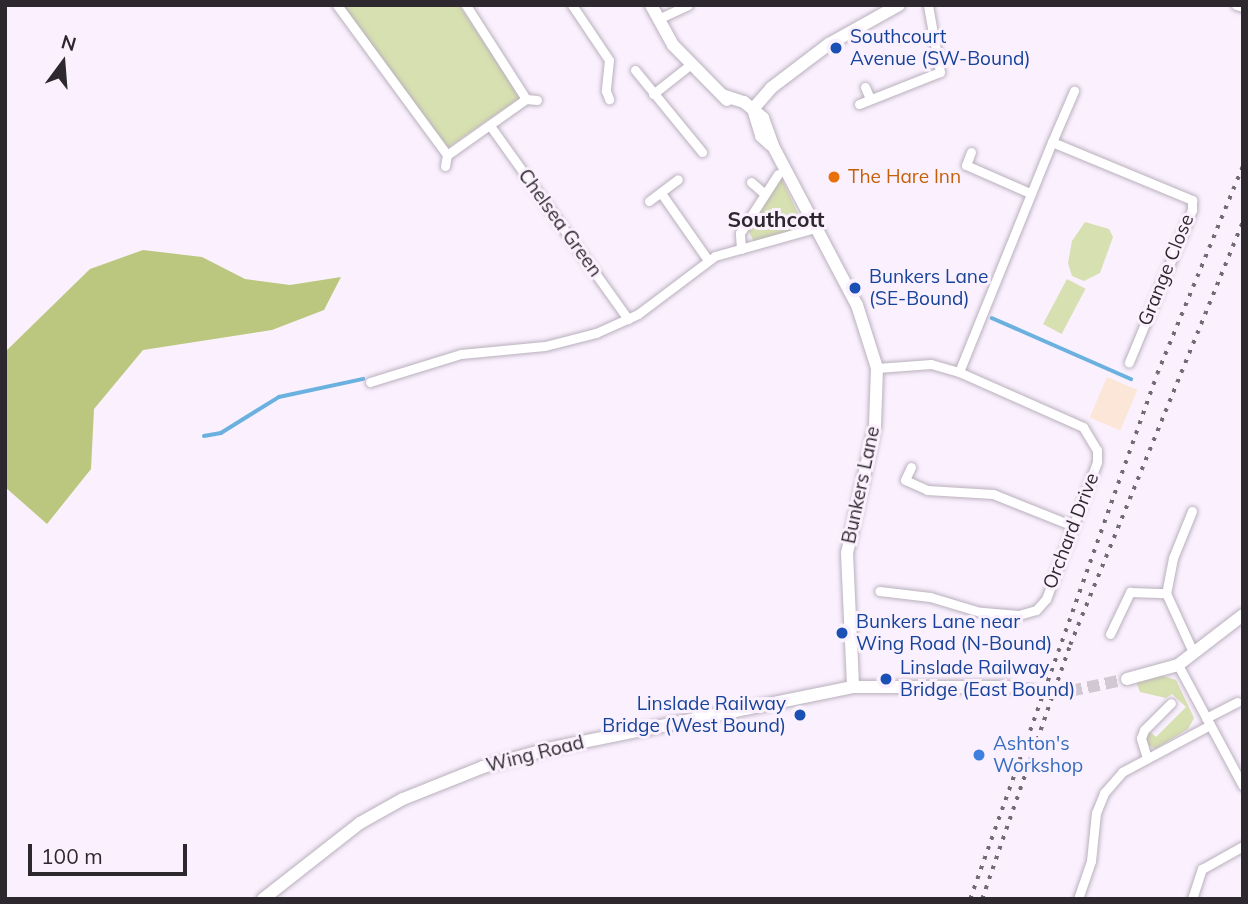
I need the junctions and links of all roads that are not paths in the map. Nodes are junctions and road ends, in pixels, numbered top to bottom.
1 (337, 5) edge
2 (466, 5) edge
3 (572, 5) edge
4 (651, 5) edge
5 (688, 5) edge
6 (899, 5) edge
7 (928, 5) edge
8 (1236, 5) edge
9 (1243, 7) edge
10 (658, 19) junction
11 (597, 41) junction
12 (587, 48) dead end
13 (691, 64) junction
14 (635, 70) dead end
15 (865, 87) dead end
16 (1074, 91) dead end
17 (653, 94) junction
18 (526, 99) junction
19 (609, 99) dead end
20 (870, 99) junction
21 (537, 100) dead end
22 (859, 104) dead end
23 (753, 110) junction
24 (491, 127) junction
25 (1052, 142) junction
26 (702, 152) dead end
27 (971, 152) dead end
28 (447, 155) junction
29 (444, 166) dead end
30 (778, 174) dead end
31 (678, 179) dead end
32 (751, 182) dead end
33 (661, 193) junction
34 (1030, 193) junction
35 (765, 194) junction
36 (649, 201) dead end
37 (819, 227) junction
38 (741, 249) junction
39 (708, 260) junction
40 (628, 319) junction
41 (1129, 362) dead end
42 (877, 368) junction
43 (959, 372) junction
44 (370, 382) dead end
45 (911, 467) dead end
46 (1192, 511) dead end
47 (1073, 526) junction
48 (879, 591) dead end
49 (1166, 593) junction
50 (1243, 615) edge
51 (1110, 634) dead end
52 (1193, 652) junction
53 (1178, 665) junction
54 (1127, 679) tunnel mouth
55 (853, 687) junction
56 (1008, 687) tunnel mouth
57 (1237, 702) dead end
58 (1171, 703) dead end
59 (1208, 722) junction
60 (1147, 758) junction
61 (1243, 786) edge
62 (1243, 846) edge
63 (263, 899) edge
64 (1079, 899) edge
65 (1192, 899) edge

1 - 28 street
2 - 18 street
3 - 11 street
4 - 10 street
5 - 10 street
6 - 23 street
7 - 20 street
8 - 9 street
10 - 13 street
11 - 12 street
11 - 19 street
13 - 17 street
13 - 23 street
14 - 17 street
15 - 20 street
16 - 25 street
17 - 26 street
18 - 21 street
18 - 24 street
20 - 22 street
23 - 37 street, Bunkers Lane
24 - 28 street
24 - 40 street, Chelsea Green
25 - 34 street
25 - 41 street, Grange Close
27 - 34 street
28 - 29 street
30 - 35 street
31 - 33 street
32 - 35 street
33 - 36 street
33 - 39 street
34 - 43 street
35 - 38 street
37 - 38 street
37 - 42 street, Bunkers Lane
38 - 39 street
39 - 40 street
40 - 44 street
42 - 43 street, Orchard Drive
42 - 55 street, Bunkers Lane
43 - 47 street, Orchard Drive
45 - 47 street
46 - 49 street
47 - 48 street, Orchard Drive
49 - 51 street
49 - 52 street
50 - 52 street
52 - 53 street
53 - 54 street
53 - 59 street
55 - 56 street, Wing Road
55 - 63 street, Wing Road
57 - 59 street
58 - 60 street
59 - 60 street
59 - 61 street
60 - 64 street
62 - 65 street

